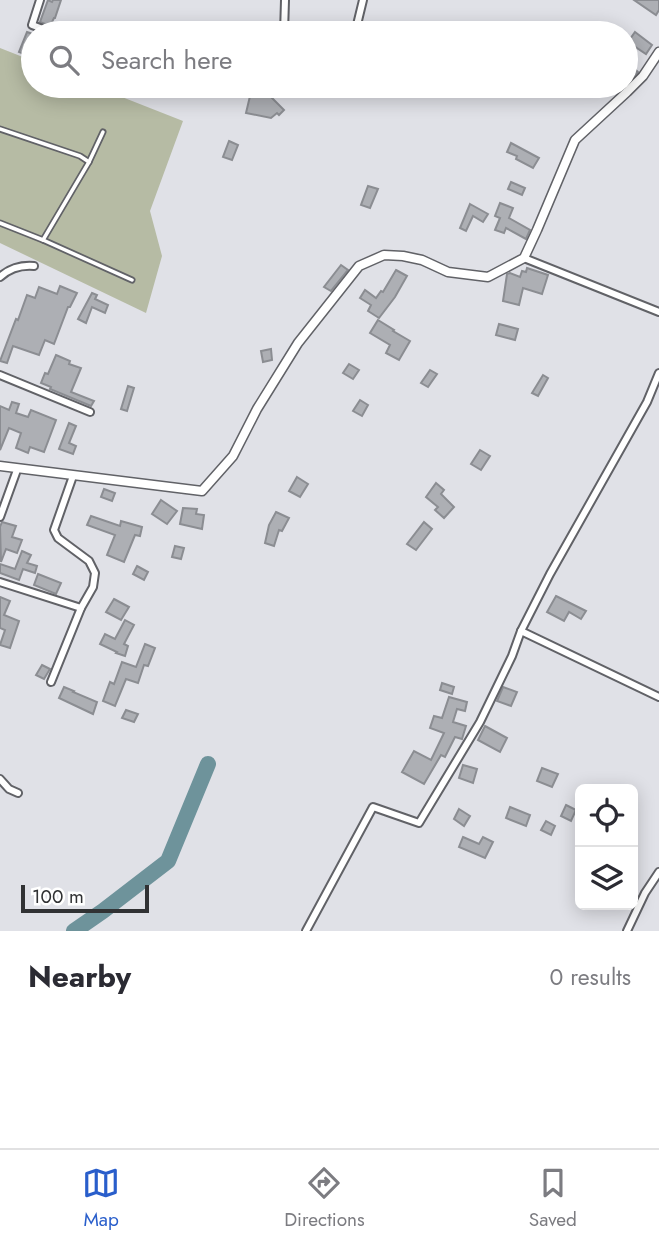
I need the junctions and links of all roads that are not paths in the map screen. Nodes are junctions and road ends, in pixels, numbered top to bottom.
1 (40, 0) edge
2 (285, 0) edge
3 (363, 0) edge
4 (33, 21) edge
5 (284, 21) edge
6 (358, 21) edge
7 (659, 52) edge
8 (638, 81) edge
9 (620, 98) edge
10 (0, 129) edge
11 (103, 132) dead end
12 (89, 162) junction
13 (0, 223) edge
14 (43, 240) junction
15 (524, 258) junction
16 (34, 266) dead end
17 (0, 277) edge
18 (132, 280) dead end
19 (659, 312) edge
20 (659, 373) edge
21 (0, 375) edge
22 (90, 412) dead end
23 (0, 466) edge
24 (17, 470) junction
25 (73, 476) junction
26 (0, 517) edge
27 (0, 582) edge
28 (81, 608) junction
29 (521, 631) junction
30 (51, 682) dead end
31 (659, 697) edge
32 (0, 779) edge
33 (18, 793) dead end
34 (659, 872) edge
35 (306, 931) edge
36 (626, 931) edge

1 - 4 street
2 - 5 street
3 - 6 street
7 - 8 street
9 - 15 street
10 - 12 lane
11 - 12 lane
12 - 14 lane
13 - 14 lane
14 - 18 lane
15 - 19 street
15 - 25 street
16 - 17 street
20 - 29 street
21 - 22 street
23 - 24 street
24 - 25 street
24 - 26 street
25 - 28 street
27 - 28 street
28 - 30 street
29 - 31 street
29 - 35 street
32 - 33 street
34 - 36 street

